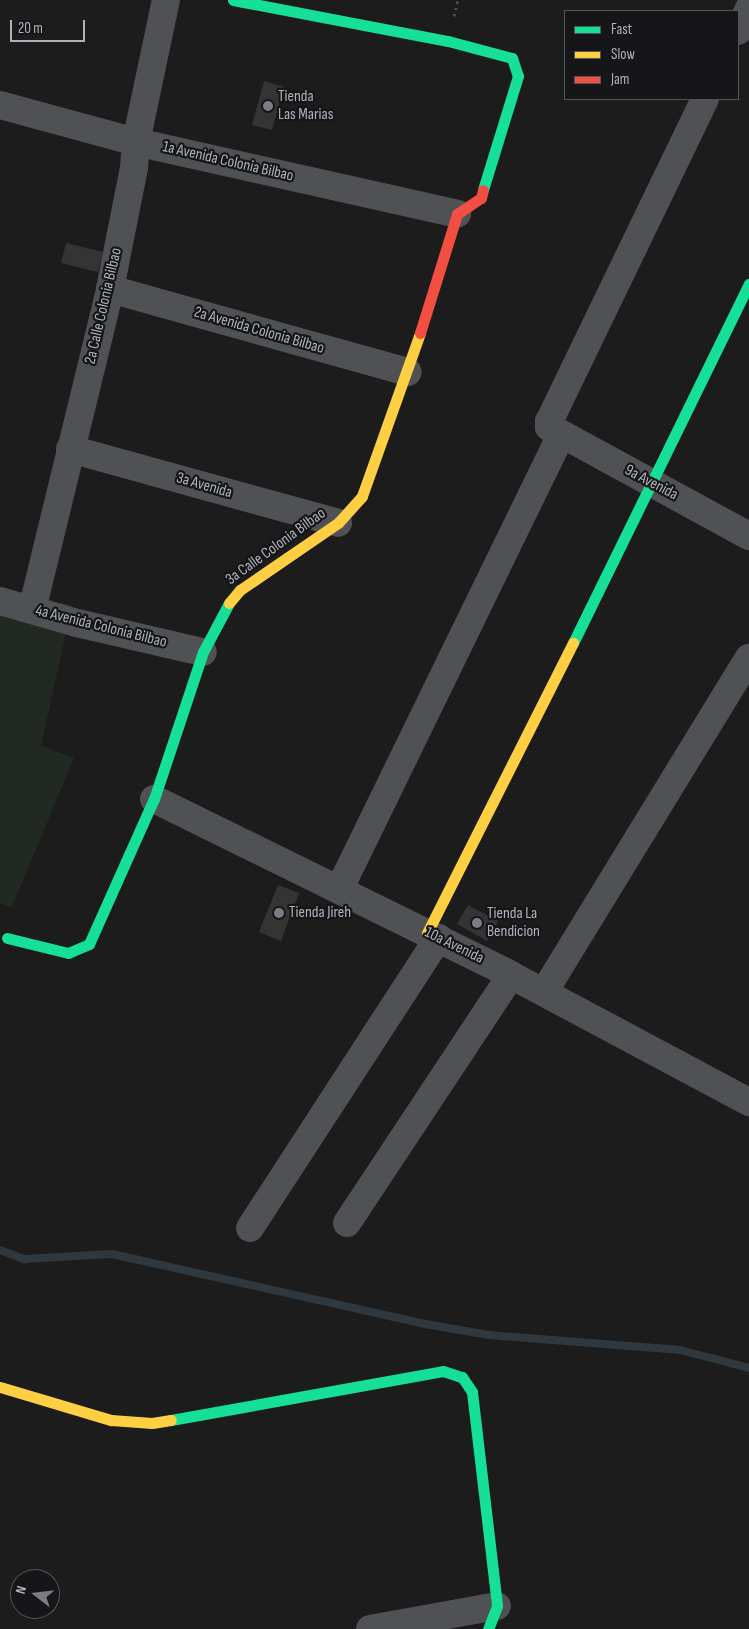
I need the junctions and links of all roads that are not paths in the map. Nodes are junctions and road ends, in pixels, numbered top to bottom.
1 (166, 0) edge
2 (233, 0) edge
3 (749, 8) edge
4 (739, 29) edge
5 (705, 100) edge
6 (0, 105) edge
7 (136, 142) junction
8 (457, 214) junction
9 (749, 284) edge
10 (110, 289) junction
11 (408, 372) junction
12 (557, 433) junction
13 (70, 449) junction
14 (653, 484) junction
15 (338, 523) junction
16 (749, 536) edge
17 (0, 601) edge
18 (32, 610) junction
19 (203, 652) junction
20 (749, 658) edge
21 (154, 799) junction
22 (339, 890) junction
23 (433, 936) junction
24 (8, 938) dead end
25 (511, 975) junction
26 (544, 992) junction
27 (749, 1102) edge
28 (347, 1223) dead end
29 (250, 1228) dead end
30 (0, 1387) edge
31 (492, 1617) edge
32 (370, 1629) edge

1 - 7 street, 2a Calle Colonia Bilbao
2 - 8 street
3 - 4 street
5 - 12 street
6 - 7 street, 1a Avenida Colonia Bilbao
7 - 8 street, 1a Avenida Colonia Bilbao
7 - 10 street, 2a Calle Colonia Bilbao
8 - 11 street, 3a Calle Colonia Bilbao
9 - 14 street
10 - 11 street, 2a Avenida Colonia Bilbao
10 - 13 street, 2a Calle Colonia Bilbao
11 - 15 street, 3a Calle Colonia Bilbao
12 - 14 street, 9a Avenida
12 - 22 street
13 - 15 street, 3a Avenida
13 - 18 street, 2a Calle Colonia Bilbao
14 - 16 street, 9a Avenida
14 - 23 street
15 - 19 street, 3a Calle Colonia Bilbao
17 - 18 street, 4a Avenida Colonia Bilbao
18 - 19 street, 4a Avenida Colonia Bilbao
19 - 21 street, 3a Calle Colonia Bilbao
20 - 26 street
21 - 22 street, 10a Avenida
21 - 24 street, 3a Calle Colonia Bilbao
22 - 23 street, 10a Avenida
23 - 25 street, 10a Avenida
23 - 29 street
25 - 26 street, 10a Avenida
25 - 28 street
26 - 27 street, 10a Avenida
30 - 31 street
31 - 32 street

